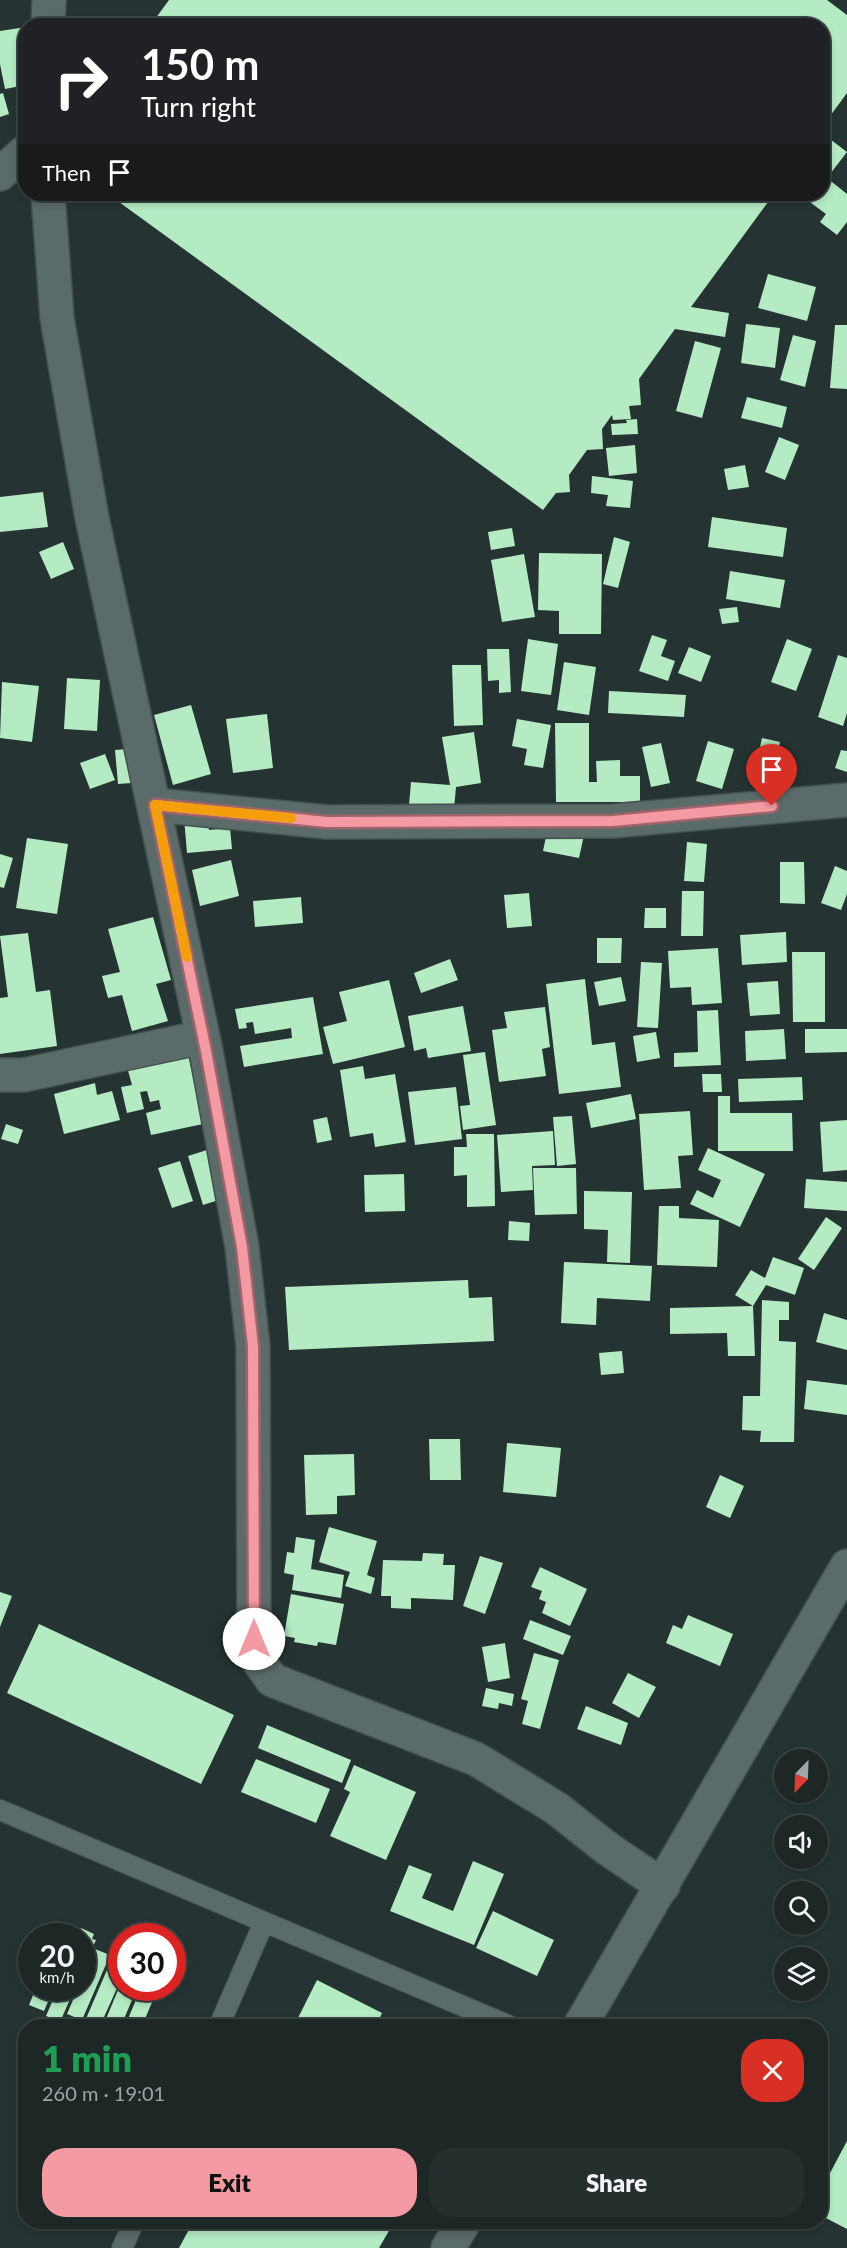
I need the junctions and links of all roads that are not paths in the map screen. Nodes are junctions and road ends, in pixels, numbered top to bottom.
1 (49, 0) edge
2 (48, 18) edge
3 (18, 158) edge
4 (0, 174) edge
5 (49, 201) edge
6 (847, 800) edge
7 (155, 805) junction
8 (203, 1037) junction
9 (0, 1075) edge
10 (847, 1566) edge
11 (0, 1810) edge
12 (663, 1886) junction
13 (264, 1922) junction
14 (222, 2019) edge
15 (493, 2019) edge
16 (584, 2019) edge
17 (131, 2229) edge
18 (460, 2229) edge
19 (122, 2248) edge
20 (448, 2248) edge

1 - 2 street
3 - 4 street
5 - 7 street
6 - 7 street
7 - 8 street
8 - 9 street
8 - 12 street
10 - 12 street
11 - 13 lane
12 - 16 street
13 - 14 lane
13 - 15 lane
17 - 19 lane
18 - 20 street

